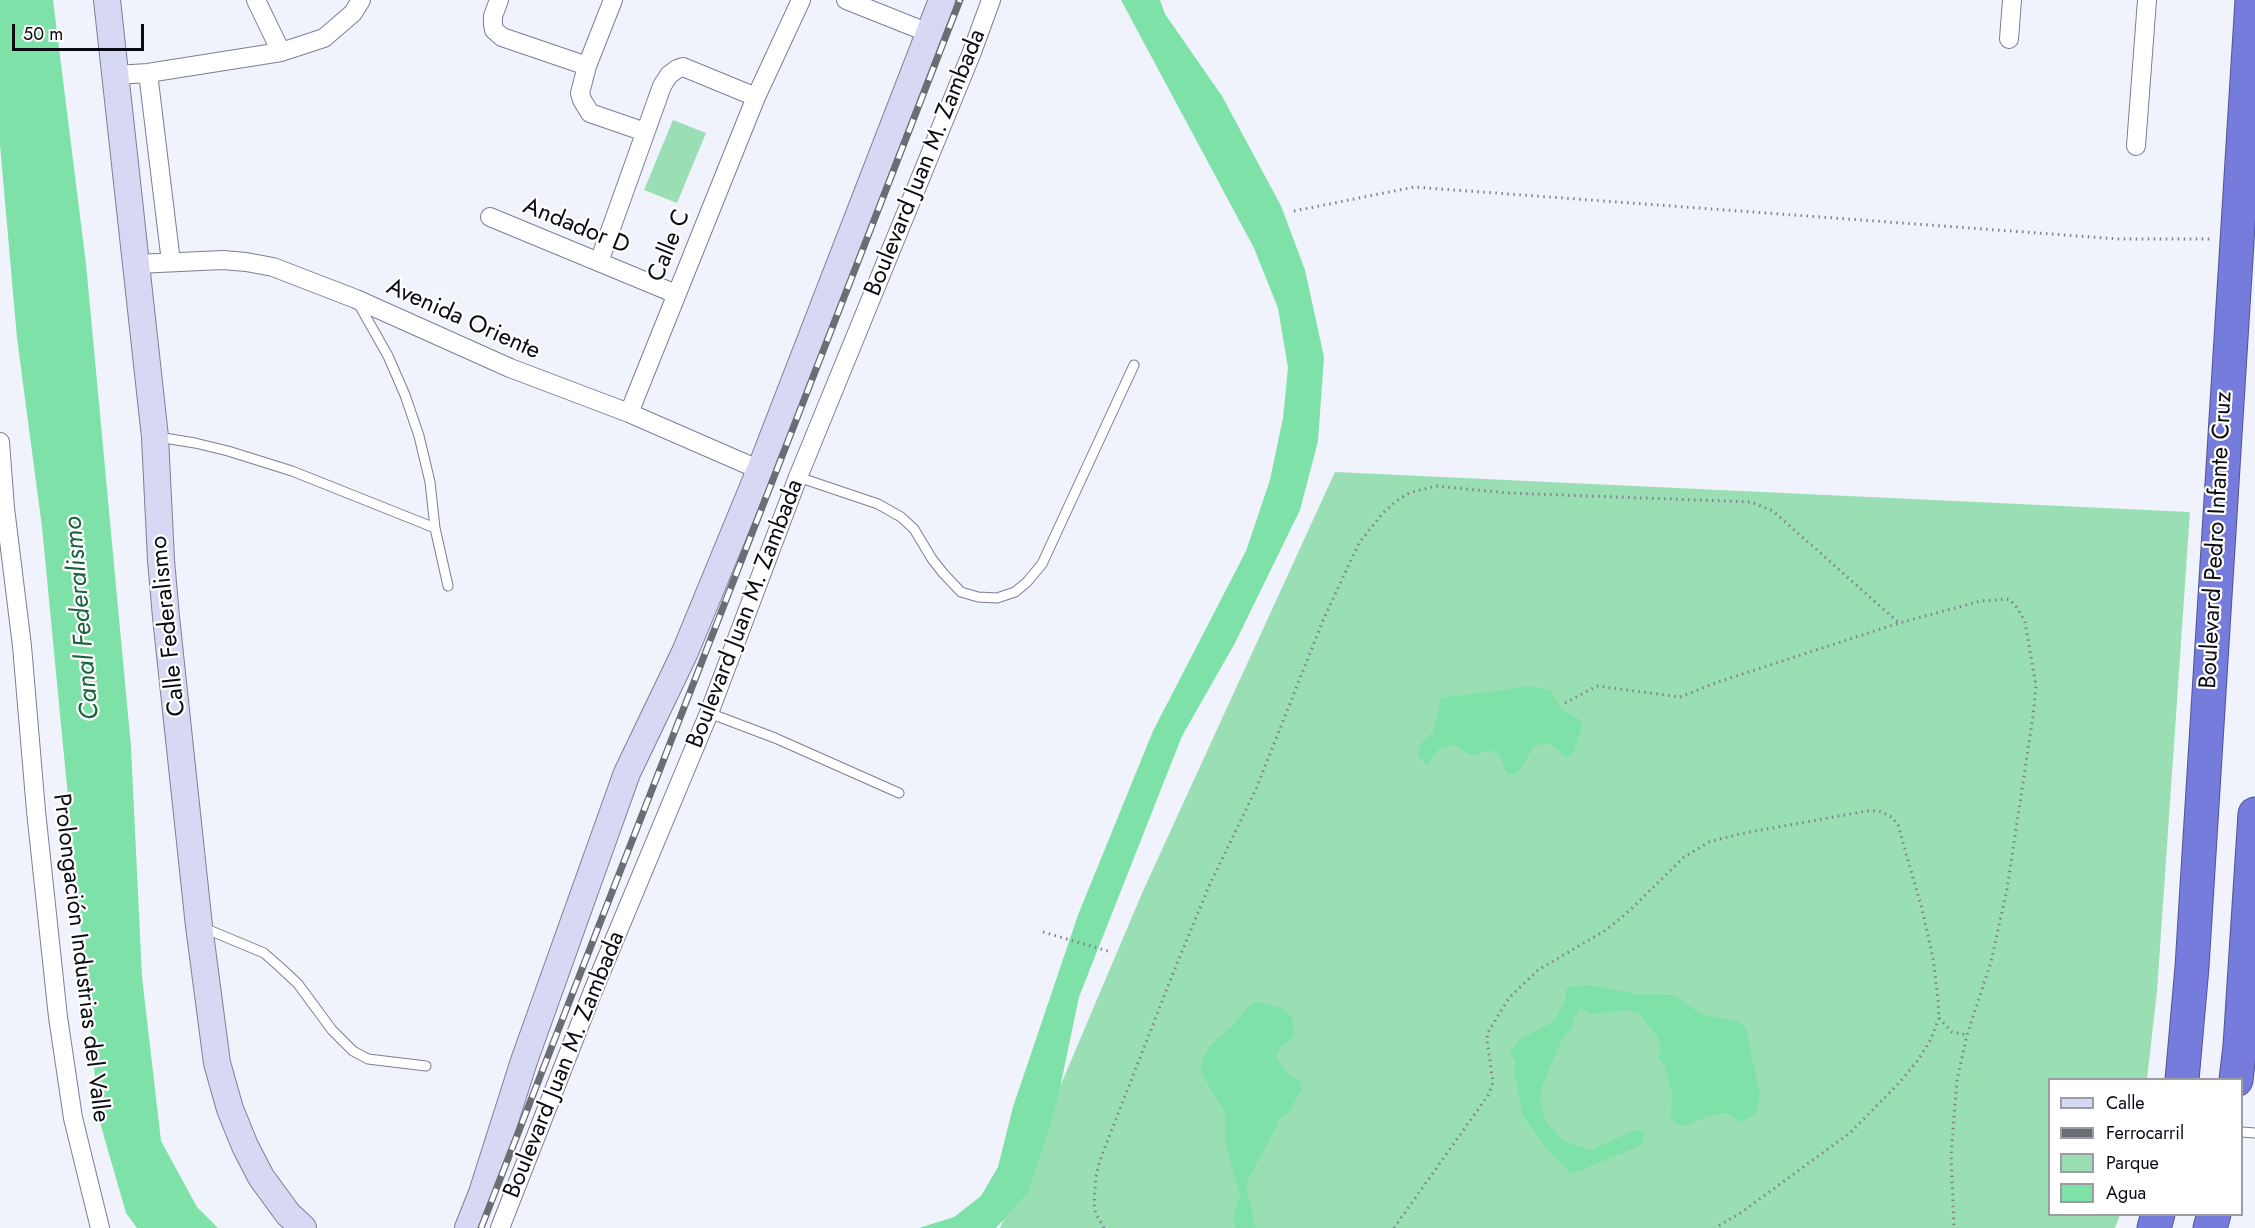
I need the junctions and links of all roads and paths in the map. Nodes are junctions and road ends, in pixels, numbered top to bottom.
1 (107, 0) edge
2 (256, 0) edge
3 (361, 0) edge
4 (499, 0) edge
5 (613, 0) edge
6 (801, 0) edge
7 (846, 0) edge
8 (942, 0) edge
9 (991, 0) edge
10 (2012, 0) edge
11 (2147, 0) edge
12 (2252, 0) edge
13 (929, 33) junction
14 (2009, 39) dead end
15 (281, 52) junction
16 (587, 66) junction
17 (148, 73) junction
18 (116, 75) junction
19 (756, 97) junction
20 (645, 132) junction
21 (2136, 146) dead end
22 (1294, 211) dead end
23 (490, 217) dead end
24 (2236, 239) junction
25 (171, 262) junction
26 (599, 262) junction
27 (137, 264) junction
28 (676, 294) junction
29 (356, 299) junction
30 (1134, 365) dead end
31 (629, 413) junction
32 (155, 437) junction
33 (0, 442) edge
34 (760, 470) junction
35 (798, 477) junction
36 (435, 528) junction
37 (448, 586) dead end
38 (1899, 623) junction
39 (1565, 703) dead end
40 (709, 714) junction
41 (898, 793) dead end
42 (2254, 833) edge
43 (199, 926) junction
44 (2250, 927) edge
45 (1042, 932) dead end
46 (1111, 952) dead end
47 (1939, 1018) junction
48 (1967, 1035) junction
49 (426, 1066) dead end
50 (2182, 1078) edge
51 (2236, 1078) edge
52 (100, 1228) edge
53 (303, 1228) edge
54 (468, 1228) edge
55 (500, 1228) edge
56 (1104, 1228) edge
57 (1394, 1228) edge
58 (1715, 1228) edge
59 (1954, 1228) edge

1 - 18 street, Calle Federalismo
2 - 15 street
3 - 15 street
4 - 16 street
5 - 16 street
6 - 19 street, Calle C
7 - 13 street
8 - 13 street, Boulevard Juan M. Zambada
9 - 35 street, Boulevard Juan M. Zambada
10 - 14 street
11 - 21 street
12 - 24 highway, Boulevard Pedro Infante Cruz
13 - 34 street, Boulevard Juan M. Zambada
15 - 17 street
16 - 20 street
17 - 18 street
17 - 25 street
18 - 27 street, Calle Federalismo
19 - 20 street
19 - 28 street, Calle C
20 - 26 street
22 - 24 path
23 - 26 street, Andador D
24 - 50 highway, Boulevard Pedro Infante Cruz
25 - 27 street, Avenida Oriente
25 - 29 street, Avenida Oriente
26 - 28 street, Andador D
27 - 32 street, Calle Federalismo
28 - 31 street, Calle C
29 - 31 street, Avenida Oriente
29 - 36 lane
30 - 35 lane
31 - 34 street, Avenida Oriente
32 - 36 lane
32 - 43 street, Calle Federalismo
33 - 52 street, Prolongación Industrias del Valle
34 - 54 street, Boulevard Juan M. Zambada
35 - 40 street, Boulevard Juan M. Zambada
36 - 37 lane
38 - 39 path
38 - 48 path
38 - 56 path
40 - 41 lane
40 - 55 street, Boulevard Juan M. Zambada
42 - 44 highway
43 - 49 lane
43 - 53 street, Calle Federalismo
44 - 51 highway
45 - 46 path
47 - 48 path
47 - 57 path
47 - 58 path
48 - 59 path

